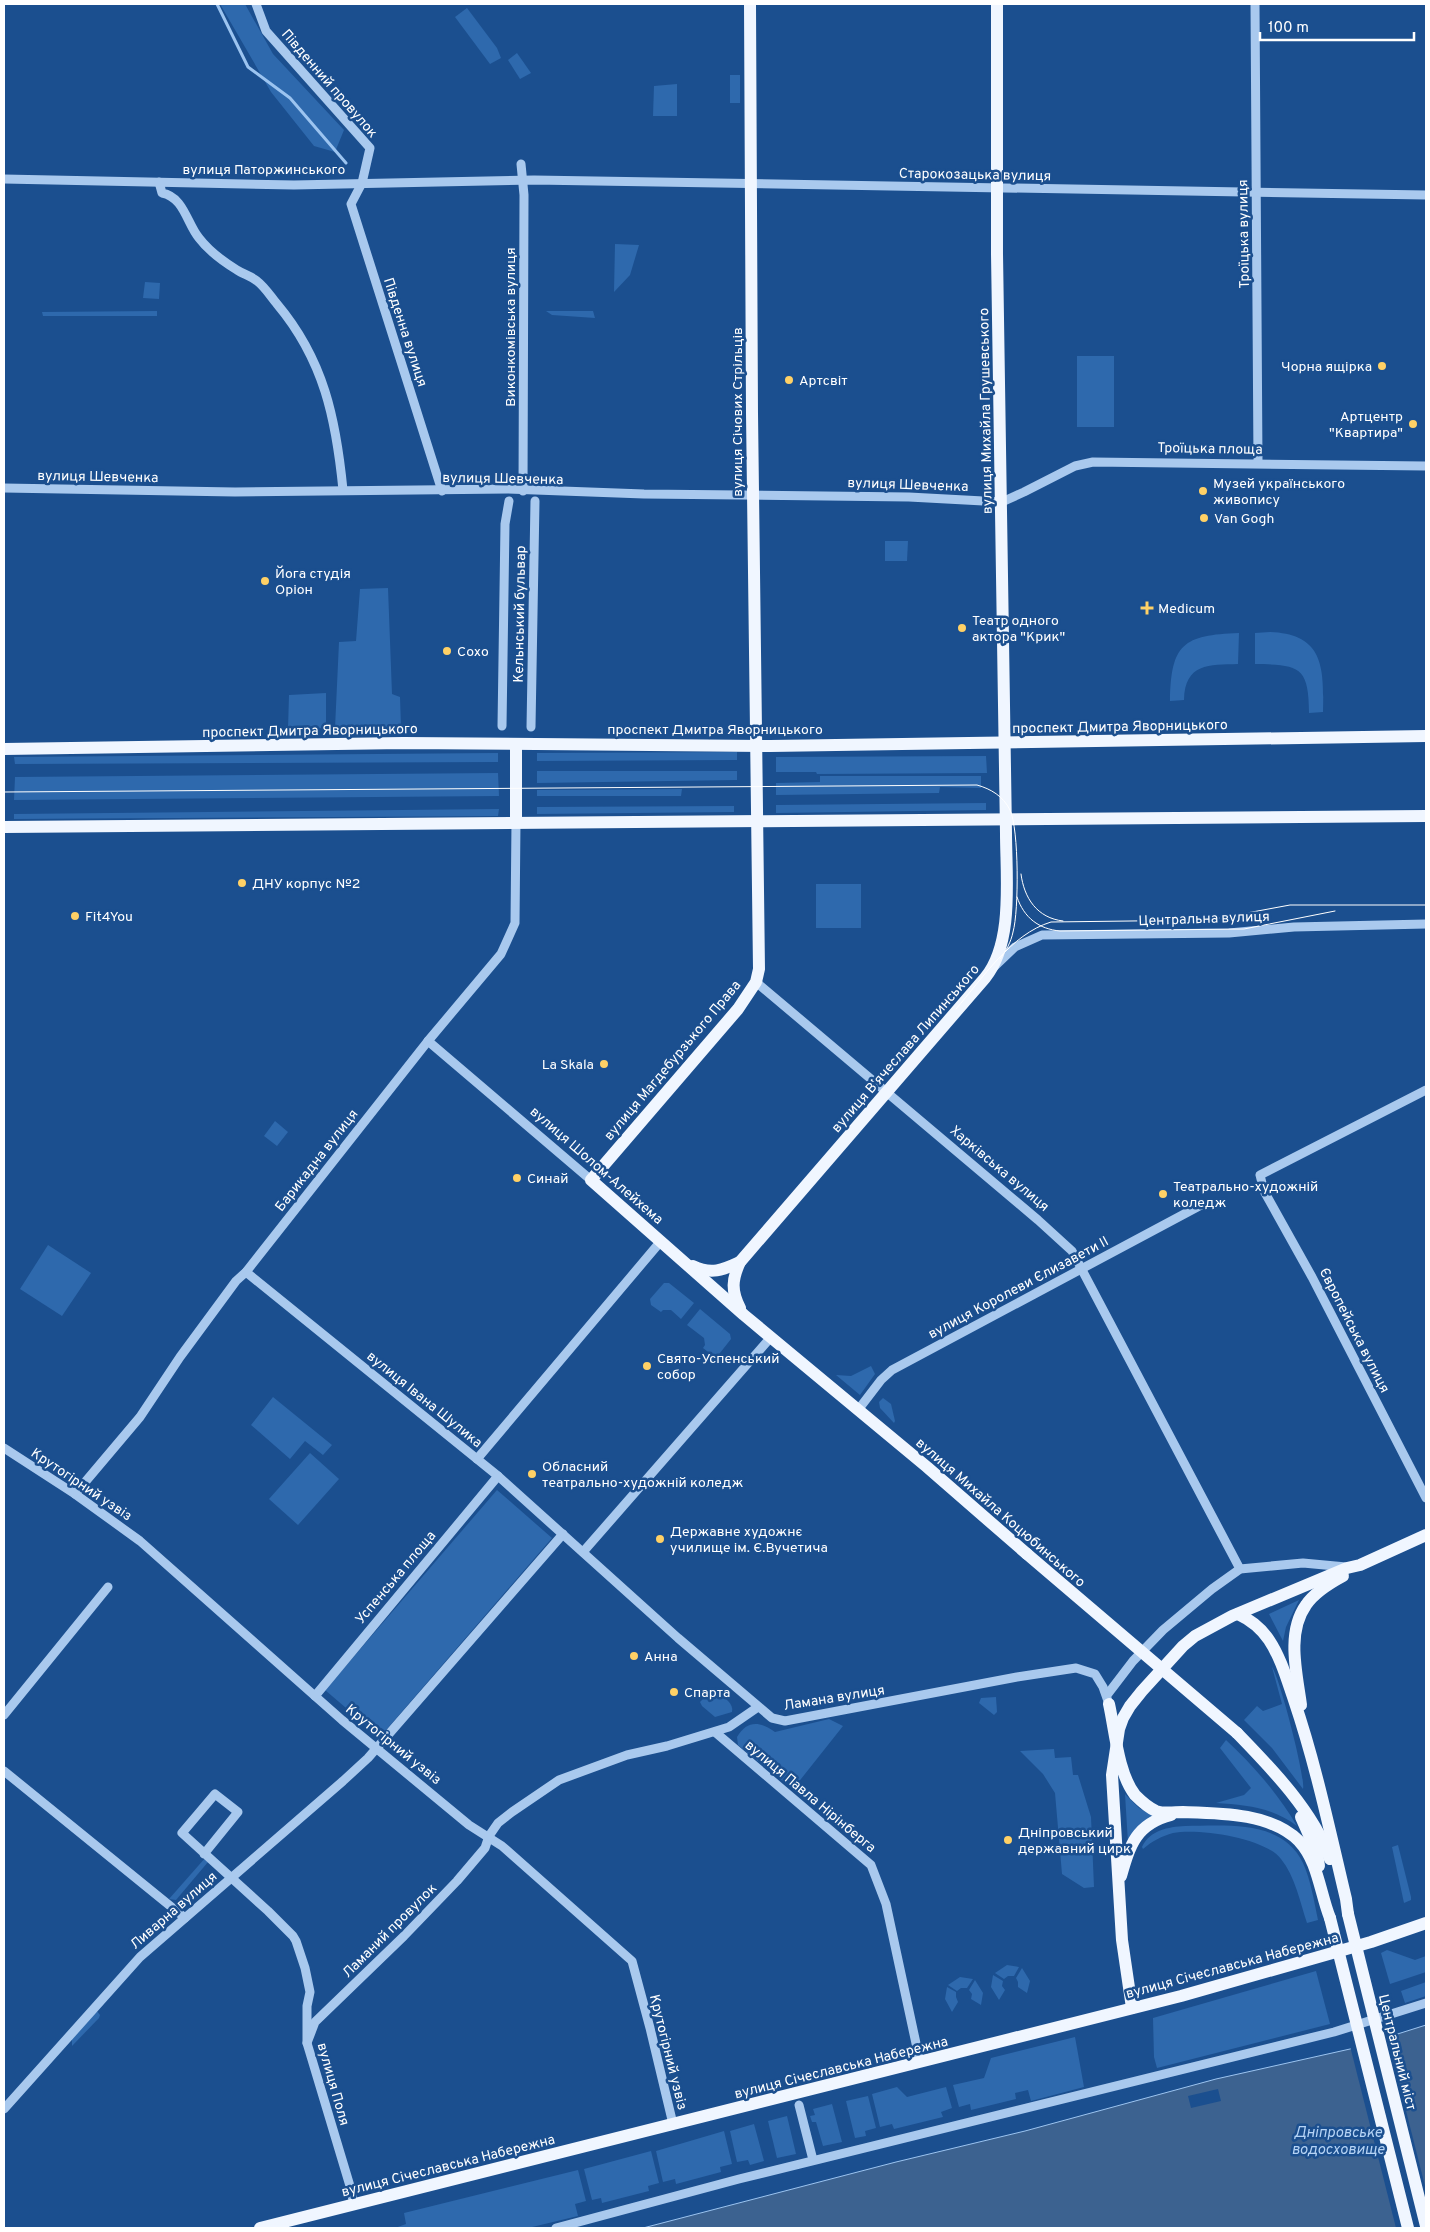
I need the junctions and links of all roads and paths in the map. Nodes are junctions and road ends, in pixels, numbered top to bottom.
1 (256, 4) edge
2 (750, 4) edge
3 (997, 4) edge
4 (1255, 4) edge
5 (521, 164) dead end
6 (4, 179) edge
7 (524, 180) junction
8 (159, 182) junction
9 (362, 183) junction
10 (751, 184) junction
11 (998, 188) junction
12 (1257, 192) junction
13 (1426, 195) edge
14 (1258, 463) junction
15 (1426, 466) edge
16 (4, 488) edge
17 (343, 490) junction
18 (442, 491) junction
19 (523, 491) junction
20 (753, 494) junction
21 (509, 501) dead end
22 (535, 501) dead end
23 (1002, 502) junction
24 (502, 726) dead end
25 (531, 727) dead end
26 (1426, 736) edge
27 (1004, 742) junction
28 (516, 744) junction
29 (756, 745) junction
30 (4, 748) edge
31 (1426, 816) edge
32 (1006, 819) junction
33 (757, 821) junction
34 (516, 822) junction
35 (4, 827) edge
36 (1426, 924) edge
37 (993, 968) junction
38 (756, 982) junction
39 (428, 1041) junction
40 (1426, 1090) edge
41 (886, 1093) junction
42 (591, 1180) junction
43 (1203, 1204) dead end
44 (662, 1241) junction
45 (740, 1262) junction
46 (688, 1263) junction
47 (1082, 1268) junction
48 (246, 1272) junction
49 (744, 1315) junction
50 (771, 1337) junction
51 (858, 1410) junction
52 (4, 1448) edge
53 (478, 1460) junction
54 (498, 1476) junction
55 (75, 1494) junction
56 (1426, 1498) edge
57 (563, 1534) junction
58 (1426, 1535) edge
59 (583, 1552) junction
60 (1360, 1565) junction
61 (1346, 1568) junction
62 (1240, 1569) junction
63 (108, 1587) dead end
64 (1238, 1614) junction
65 (314, 1696) junction
66 (1108, 1699) junction
67 (1130, 1706) junction
68 (758, 1707) junction
69 (4, 1715) edge
70 (1303, 1727) junction
71 (715, 1732) junction
72 (1117, 1743) junction
73 (376, 1748) junction
74 (4, 1771) edge
75 (1293, 1796) junction
76 (1184, 1812) junction
77 (489, 1836) junction
78 (204, 1854) junction
79 (231, 1878) junction
80 (1118, 1886) junction
81 (1348, 1914) junction
82 (185, 1918) junction
83 (1330, 1918) junction
84 (1426, 1923) edge
85 (1426, 2003) edge
86 (1132, 2008) junction
87 (307, 2043) junction
88 (920, 2062) junction
89 (799, 2105) dead end
90 (4, 2108) edge
91 (673, 2124) junction
92 (813, 2160) junction
93 (354, 2205) junction
94 (1426, 2226) edge
95 (260, 2228) edge
96 (556, 2228) edge
97 (1408, 2228) edge

1 - 9 street, Південний провулок
2 - 10 main road, вулиця Січових Стрільців
3 - 11 main road, вулиця Михайла Грушевського
4 - 12 street, Троїцька вулиця
5 - 7 street, Виконкомівська вулиця
6 - 8 street, вулиця Паторжинського
7 - 9 street, вулиця Паторжинського
7 - 10 street, Старокозацька вулиця
7 - 19 street, Виконкомівська вулиця
8 - 9 street, вулиця Паторжинського
8 - 17 street
9 - 18 street, Південна вулиця
10 - 11 street, Старокозацька вулиця
10 - 20 main road, вулиця Січових Стрільців
11 - 12 street, Старокозацька вулиця
11 - 23 main road, вулиця Михайла Грушевського
12 - 13 street, Старокозацька вулиця
12 - 14 street, Троїцька вулиця
14 - 15 street, Троїцька площа
14 - 23 street, Троїцька площа
16 - 17 street, вулиця Шевченка
17 - 18 street, вулиця Шевченка
18 - 19 street, вулиця Шевченка
19 - 20 street, вулиця Шевченка
20 - 23 street, вулиця Шевченка
20 - 29 main road, вулиця Січових Стрільців
21 - 24 street, Кельнський бульвар
22 - 25 street, Кельнський бульвар
23 - 27 main road, вулиця Михайла Грушевського
26 - 27 main road, проспект Дмитра Яворницького
27 - 29 main road, проспект Дмитра Яворницького
27 - 32 main road, вулиця Михайла Грушевського
28 - 29 main road, проспект Дмитра Яворницького
28 - 30 main road, проспект Дмитра Яворницького
28 - 34 main road
29 - 33 main road, вулиця Січових Стрільців
31 - 32 main road
32 - 33 main road
32 - 37 main road, вулиця Вʼячеслава Липинського
33 - 34 main road
33 - 38 main road
34 - 35 main road
34 - 39 street, Барикадна вулиця
36 - 37 street, Центральна вулиця
37 - 41 main road, вулиця Вʼячеслава Липинського
38 - 41 street, Харківська вулиця
38 - 42 main road, вулиця Магдебурзького Права
39 - 42 street, вулиця Шолом-Алейхема
39 - 48 street, Барикадна вулиця
40 - 56 street, Європейська вулиця
41 - 45 main road, вулиця Вʼячеслава Липинського
41 - 47 street, Харківська вулиця
42 - 44 main road, вулиця Шолом-Алейхема
43 - 47 street, вулиця Королеви Єлизавети ІІ
44 - 46 main road, вулиця Шолом-Алейхема
44 - 53 street
45 - 46 main road, вулиця Вʼячеслава Липинського
45 - 49 main road, вулиця Вʼячеслава Липинського
46 - 49 main road, вулиця Шолом-Алейхема
47 - 51 street, вулиця Королеви Єлизавети ІІ
47 - 62 street, Харківська вулиця
48 - 53 street, вулиця Івана Шулика
48 - 55 street, Барикадна вулиця
49 - 50 main road, вулиця Михайла Коцюбинського
50 - 51 main road, вулиця Михайла Коцюбинського
50 - 59 street
51 - 75 main road, вулиця Михайла Коцюбинського, bridge
52 - 55 street, Крутогірний узвіз
53 - 54 street, вулиця Івана Шулика
54 - 57 street, вулиця Івана Шулика
54 - 65 street, Успенська площа
55 - 65 street, Крутогірний узвіз
57 - 59 street, вулиця Івана Шулика
57 - 73 street
58 - 60 main road
59 - 68 street
60 - 61 main road
60 - 70 main road
61 - 62 street
61 - 64 main road
62 - 66 street
63 - 69 street
64 - 67 main road
64 - 70 main road
65 - 73 street, Крутогірний узвіз
66 - 67 main road
66 - 68 street, Ламана вулиця
66 - 72 main road
67 - 72 main road
68 - 71 street
70 - 81 main road
71 - 77 street
71 - 88 street, вулиця Павла Нірінберга
72 - 76 main road
72 - 80 main road
73 - 77 street, Крутогірний узвіз
73 - 79 street, Ливарна вулиця
74 - 82 street
75 - 81 main road
75 - 83 main road
76 - 80 main road
76 - 83 main road
77 - 87 street, Ламаний провулок
77 - 91 street, Крутогірний узвіз
78 - 78 street, вулиця Поля
78 - 79 street, вулиця Поля
79 - 82 street, Ливарна вулиця
79 - 87 street, вулиця Поля
80 - 86 main road
81 - 94 main road, Центральний міст, bridge
82 - 90 street, Ливарна вулиця
83 - 97 main road, bridge
84 - 86 main road, вулиця Січеславська Набережна
85 - 92 street
86 - 88 main road, вулиця Січеславська Набережна
87 - 93 street, вулиця Поля
88 - 91 main road, вулиця Січеславська Набережна
89 - 92 street
91 - 93 main road, вулиця Січеславська Набережна
92 - 96 street
93 - 95 main road, вулиця Січеславська Набережна

